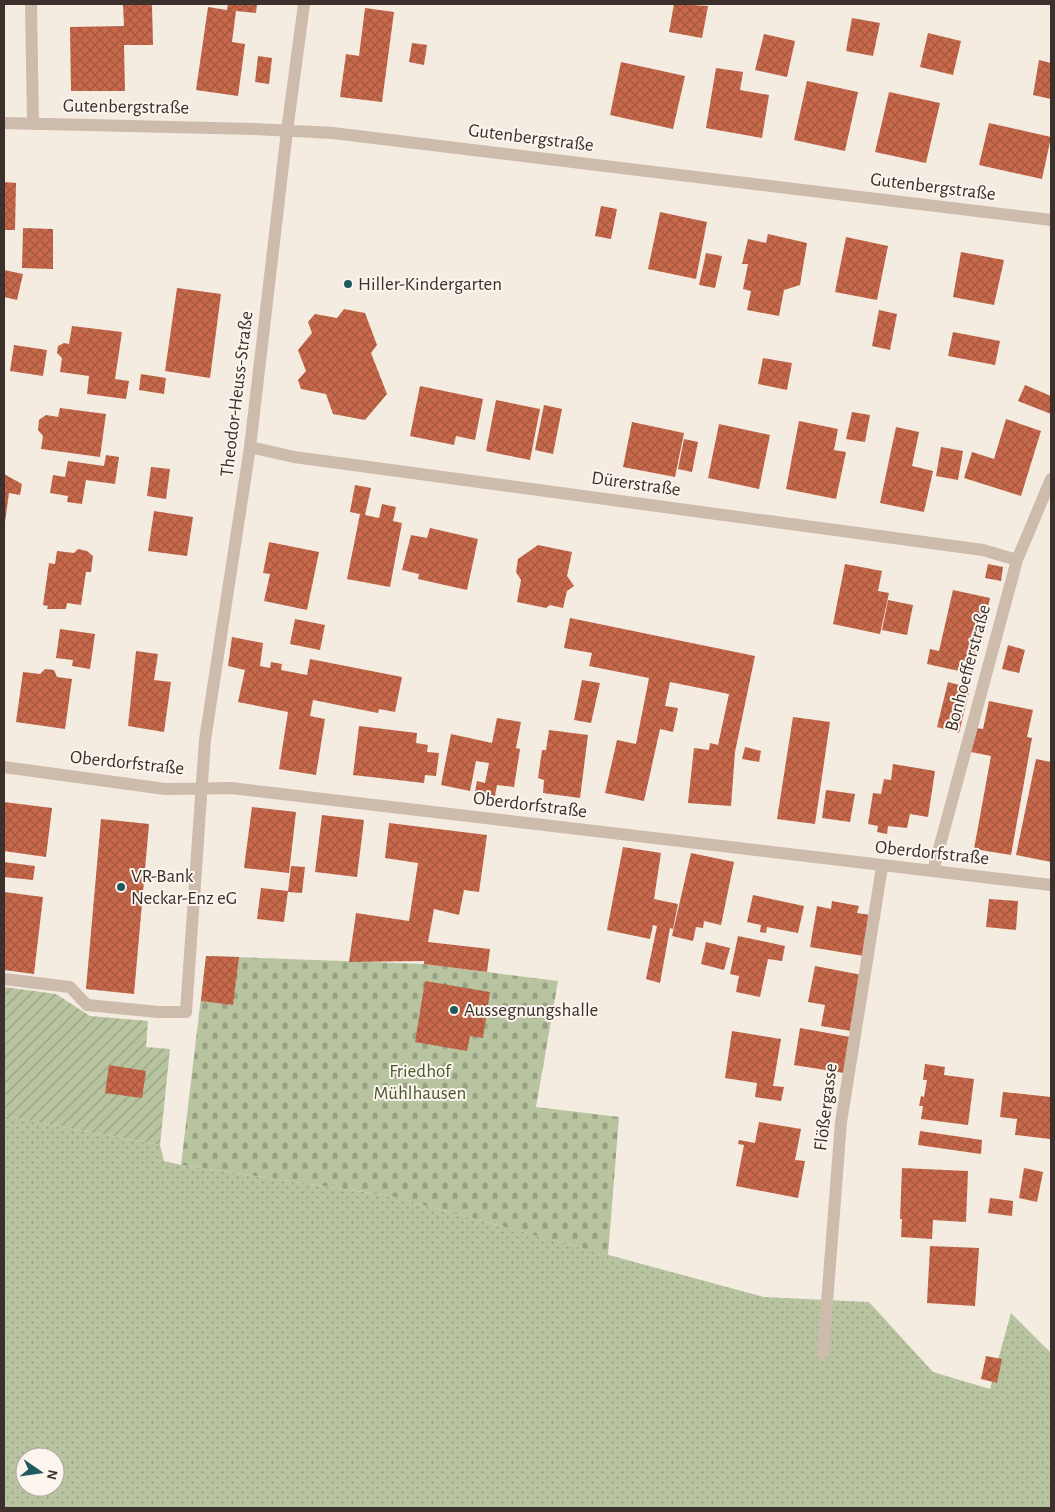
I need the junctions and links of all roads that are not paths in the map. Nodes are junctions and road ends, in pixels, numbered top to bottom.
1 (31, 4) edge
2 (304, 4) edge
3 (4, 123) edge
4 (33, 124) junction
5 (287, 131) junction
6 (1051, 220) edge
7 (250, 448) junction
8 (1051, 479) edge
9 (1017, 560) junction
10 (4, 767) edge
11 (202, 789) junction
12 (882, 867) junction
13 (933, 871) junction
14 (1051, 885) edge
15 (4, 979) edge
16 (823, 1354) dead end

1 - 4 street
2 - 5 street, Theodor-Heuss-Straße
3 - 4 street, Gutenbergstraße
4 - 5 street, Gutenbergstraße
5 - 6 street, Gutenbergstraße
5 - 7 street, Theodor-Heuss-Straße
7 - 9 street, Dürerstraße
7 - 11 street, Theodor-Heuss-Straße
8 - 9 street, Bonhoefferstraße
9 - 13 street, Bonhoefferstraße
10 - 11 street, Oberdorfstraße
11 - 12 street, Oberdorfstraße
11 - 15 street, Theodor-Heuss-Straße
12 - 13 street, Oberdorfstraße
12 - 16 street, Flößergasse
13 - 14 street, Oberdorfstraße

